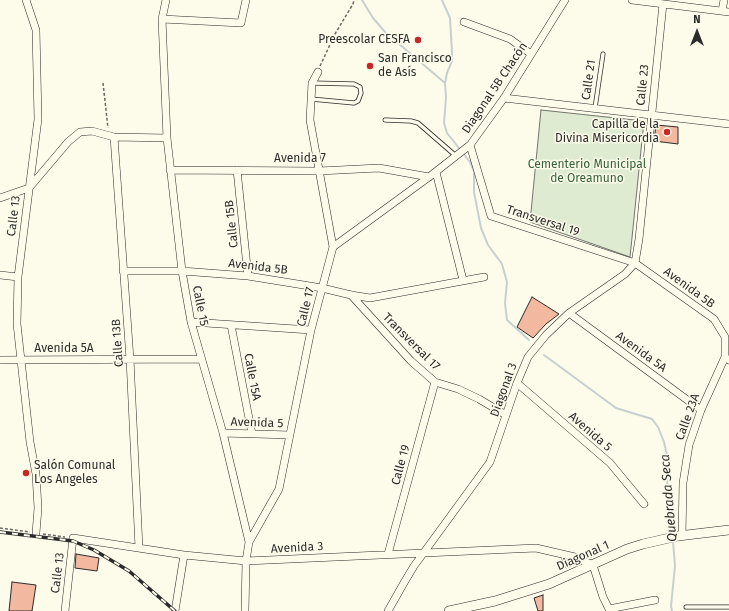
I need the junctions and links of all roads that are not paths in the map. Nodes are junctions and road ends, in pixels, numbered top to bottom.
1 (26, 0) edge
2 (166, 0) edge
3 (246, 0) edge
4 (565, 0) edge
5 (632, 0) edge
6 (724, 0) edge
7 (663, 4) junction
8 (726, 12) edge
9 (162, 19) junction
10 (464, 22) dead end
11 (531, 54) junction
12 (603, 54) dead end
13 (318, 72) road end
14 (312, 83) junction
15 (504, 98) junction
16 (311, 99) junction
17 (595, 108) junction
18 (651, 114) junction
19 (385, 120) dead end
20 (729, 124) edge
21 (111, 136) junction
22 (167, 138) junction
23 (470, 145) junction
24 (456, 156) junction
25 (170, 170) junction
26 (237, 170) junction
27 (319, 171) junction
28 (436, 172) junction
29 (429, 178) junction
30 (28, 188) junction
31 (0, 198) edge
32 (333, 247) junction
33 (634, 263) junction
34 (123, 271) junction
35 (182, 271) junction
36 (0, 275) edge
37 (248, 276) junction
38 (18, 277) junction
39 (484, 277) dead end
40 (463, 280) junction
41 (322, 288) junction
42 (351, 295) junction
43 (569, 313) junction
44 (191, 322) junction
45 (231, 325) junction
46 (311, 330) junction
47 (727, 358) edge
48 (130, 359) junction
49 (201, 359) junction
50 (0, 360) edge
51 (20, 360) junction
52 (436, 382) junction
53 (517, 383) junction
54 (701, 410) junction
55 (506, 415) junction
56 (223, 433) junction
57 (252, 434) junction
58 (290, 435) junction
59 (644, 504) dead end
60 (245, 523) junction
61 (259, 525) junction
62 (729, 530) edge
63 (36, 532) road end
64 (680, 536) junction
65 (73, 538) joint
66 (250, 542) junction
67 (139, 548) junction
68 (425, 552) junction
69 (388, 554) junction
70 (184, 555) junction
71 (246, 561) junction
72 (593, 565) junction
73 (655, 600) dead end
74 (686, 606) dead end
75 (729, 608) edge
76 (610, 610) edge
77 (65, 611) edge
78 (175, 611) edge
79 (245, 611) edge
80 (388, 611) edge
81 (449, 611) edge

1 - 30 street, Calle 13
2 - 9 street, Calle 15
3 - 9 street
4 - 11 street, Diagonal 5B Chacón
5 - 7 street
6 - 8 street
7 - 8 street
7 - 18 street, Calle 23
9 - 22 street, Calle 15
10 - 11 street
11 - 15 street, Diagonal 5B Chacón
12 - 17 lane, Calle 21
13 - 14 street, Calle 17
14 - 16 street, Calle 17
14 - 16 lane
15 - 17 street
15 - 23 street, Diagonal 5B Chacón
16 - 27 street, Calle 17
17 - 18 street
18 - 20 street
18 - 33 street, Calle 23
19 - 24 lane
21 - 22 street
21 - 30 street
21 - 34 street, Calle 13B
22 - 25 street, Calle 15
23 - 24 street, Diagonal 5B Chacón
23 - 33 street, Transversal 19
24 - 28 street, Diagonal 5B Chacón
25 - 26 street, Avenida 7
25 - 35 street, Calle 15
26 - 27 street, Avenida 7
26 - 37 street, Calle 15B
27 - 29 street, Avenida 7
27 - 32 street, Calle 17
28 - 29 street, Diagonal 5B Chacón
28 - 40 street
29 - 32 street, Diagonal 5B Chacón
30 - 31 street
30 - 38 street, Calle 13
32 - 41 street, Calle 17
33 - 43 street, Diagonal 3
33 - 47 street, Avenida 5B
34 - 35 street, Avenida 5B
34 - 48 street, Calle 13B
35 - 37 street, Avenida 5B
35 - 44 street, Calle 15
36 - 38 street
37 - 41 street, Avenida 5B
38 - 51 street, Calle 13
39 - 40 street, Avenida 5B
40 - 42 street, Avenida 5B
41 - 42 street, Avenida 5B
41 - 46 street, Calle 17
42 - 52 street, Transversal 17
43 - 53 street, Diagonal 3
43 - 54 street, Avenida 5A
44 - 45 street
44 - 49 street, Calle 15
45 - 46 street
45 - 57 street, Calle 15A
46 - 58 street, Calle 17
47 - 54 street, Calle 23A
48 - 49 street, Avenida 5A
48 - 51 street, Avenida 5A
48 - 67 street, Calle 13B
49 - 56 street, Calle 15
50 - 51 street, Avenida 5A
51 - 63 street, Calle 13
52 - 55 street, Transversal 17
52 - 69 street, Calle 19
53 - 55 street, Diagonal 3
53 - 59 street, Avenida 5
54 - 64 street, Calle 23A
55 - 68 street, Diagonal 3
56 - 57 street, Avenida 5
56 - 60 street, Calle 15
57 - 58 street, Avenida 5
58 - 61 street, Calle 17
60 - 61 street
60 - 66 street, Calle 15
61 - 66 street, Calle 17
62 - 64 main road, Diagonal 1
64 - 72 main road, Diagonal 1
65 - 67 street, Avenida 3
65 - 77 street, Calle 13
66 - 71 street, Calle 15
67 - 70 street, Avenida 3
68 - 69 street, Avenida 3
68 - 72 street, Avenida 3
68 - 80 street
69 - 71 street, Avenida 3
70 - 71 street, Avenida 3
70 - 78 street
71 - 79 street, Calle 15
72 - 76 street
72 - 81 main road, Diagonal 1
73 - 76 street
74 - 75 lane

